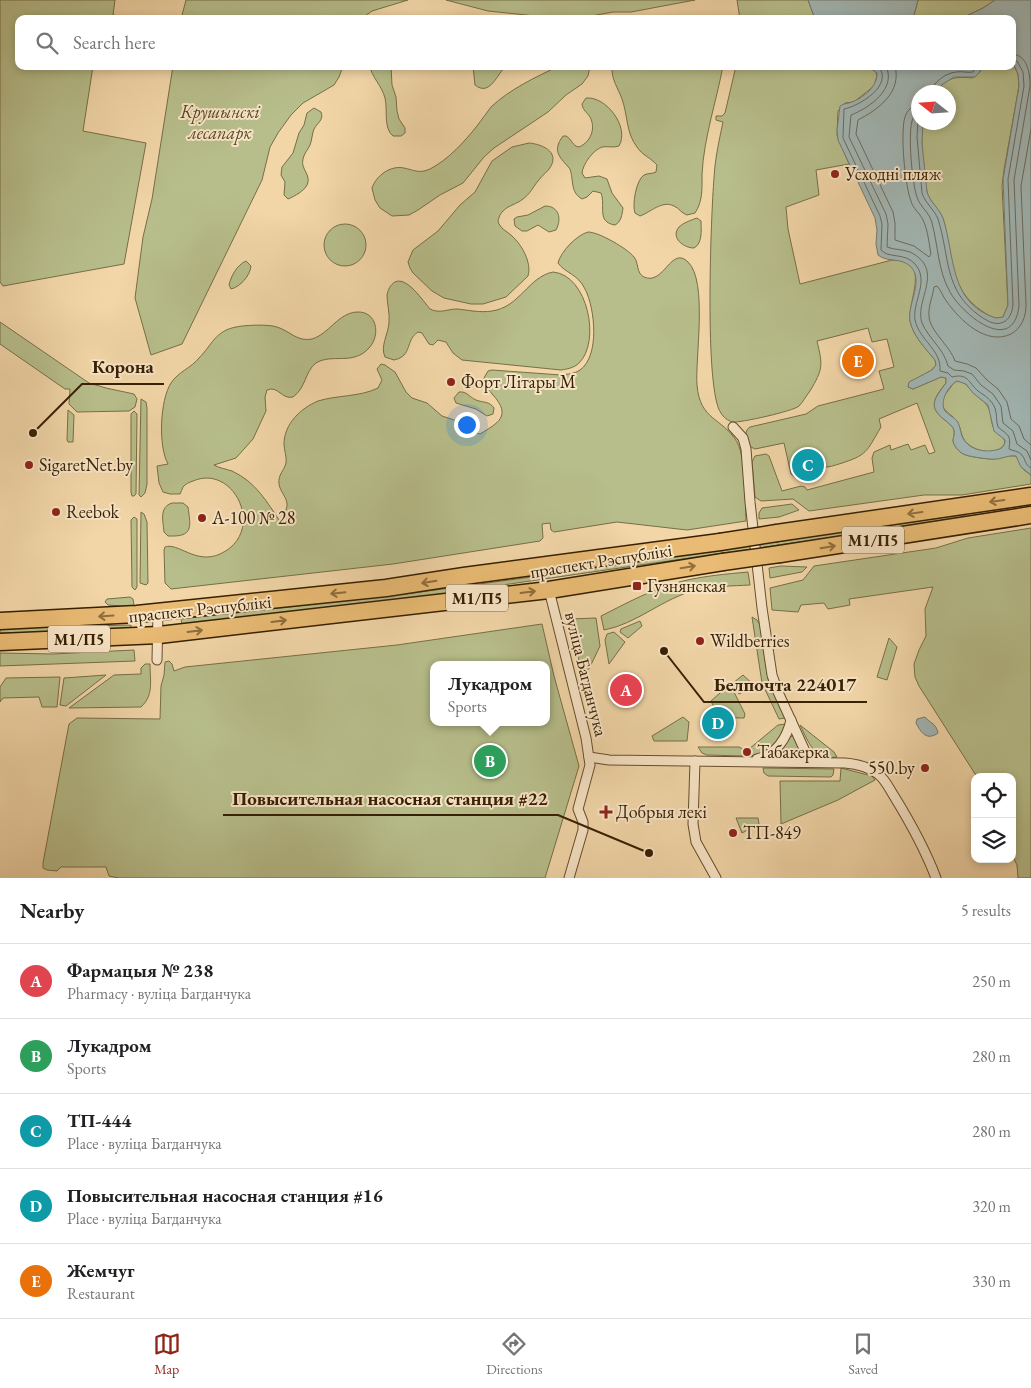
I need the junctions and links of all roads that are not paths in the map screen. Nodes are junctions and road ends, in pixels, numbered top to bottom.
1 (733, 427) dead end
2 (1031, 496) edge
3 (1031, 515) edge
4 (549, 590) junction
5 (158, 612) junction
6 (0, 621) edge
7 (159, 635) junction
8 (0, 642) edge
9 (157, 660) dead end
10 (791, 720) junction
11 (589, 756) junction
12 (695, 761) junction
13 (748, 761) junction
14 (810, 762) junction
15 (569, 878) edge
16 (716, 878) edge
17 (936, 878) edge

1 - 10 street
2 -> 5 highway, праспект Рэспублікі / М1/П5, bridge
4 -> 3 highway, праспект Рэспублікі / М1/П5, bridge
7 -> 4 highway, праспект Рэспублікі / М1/П5
4 - 11 street, вуліца Багданчука
5 -> 6 highway, праспект Рэспублікі / М1/П5
5 - 7 street
7 - 8 highway, праспект Рэспублікі / М1/П5
7 - 9 street
10 - 13 street, вуліца Багданчука
10 - 14 street
11 - 12 street, вуліца Багданчука
11 - 15 street
12 - 13 street, вуліца Багданчука
12 - 16 street
13 - 14 street, вуліца Багданчука
14 - 17 street, вуліца Багданчука

